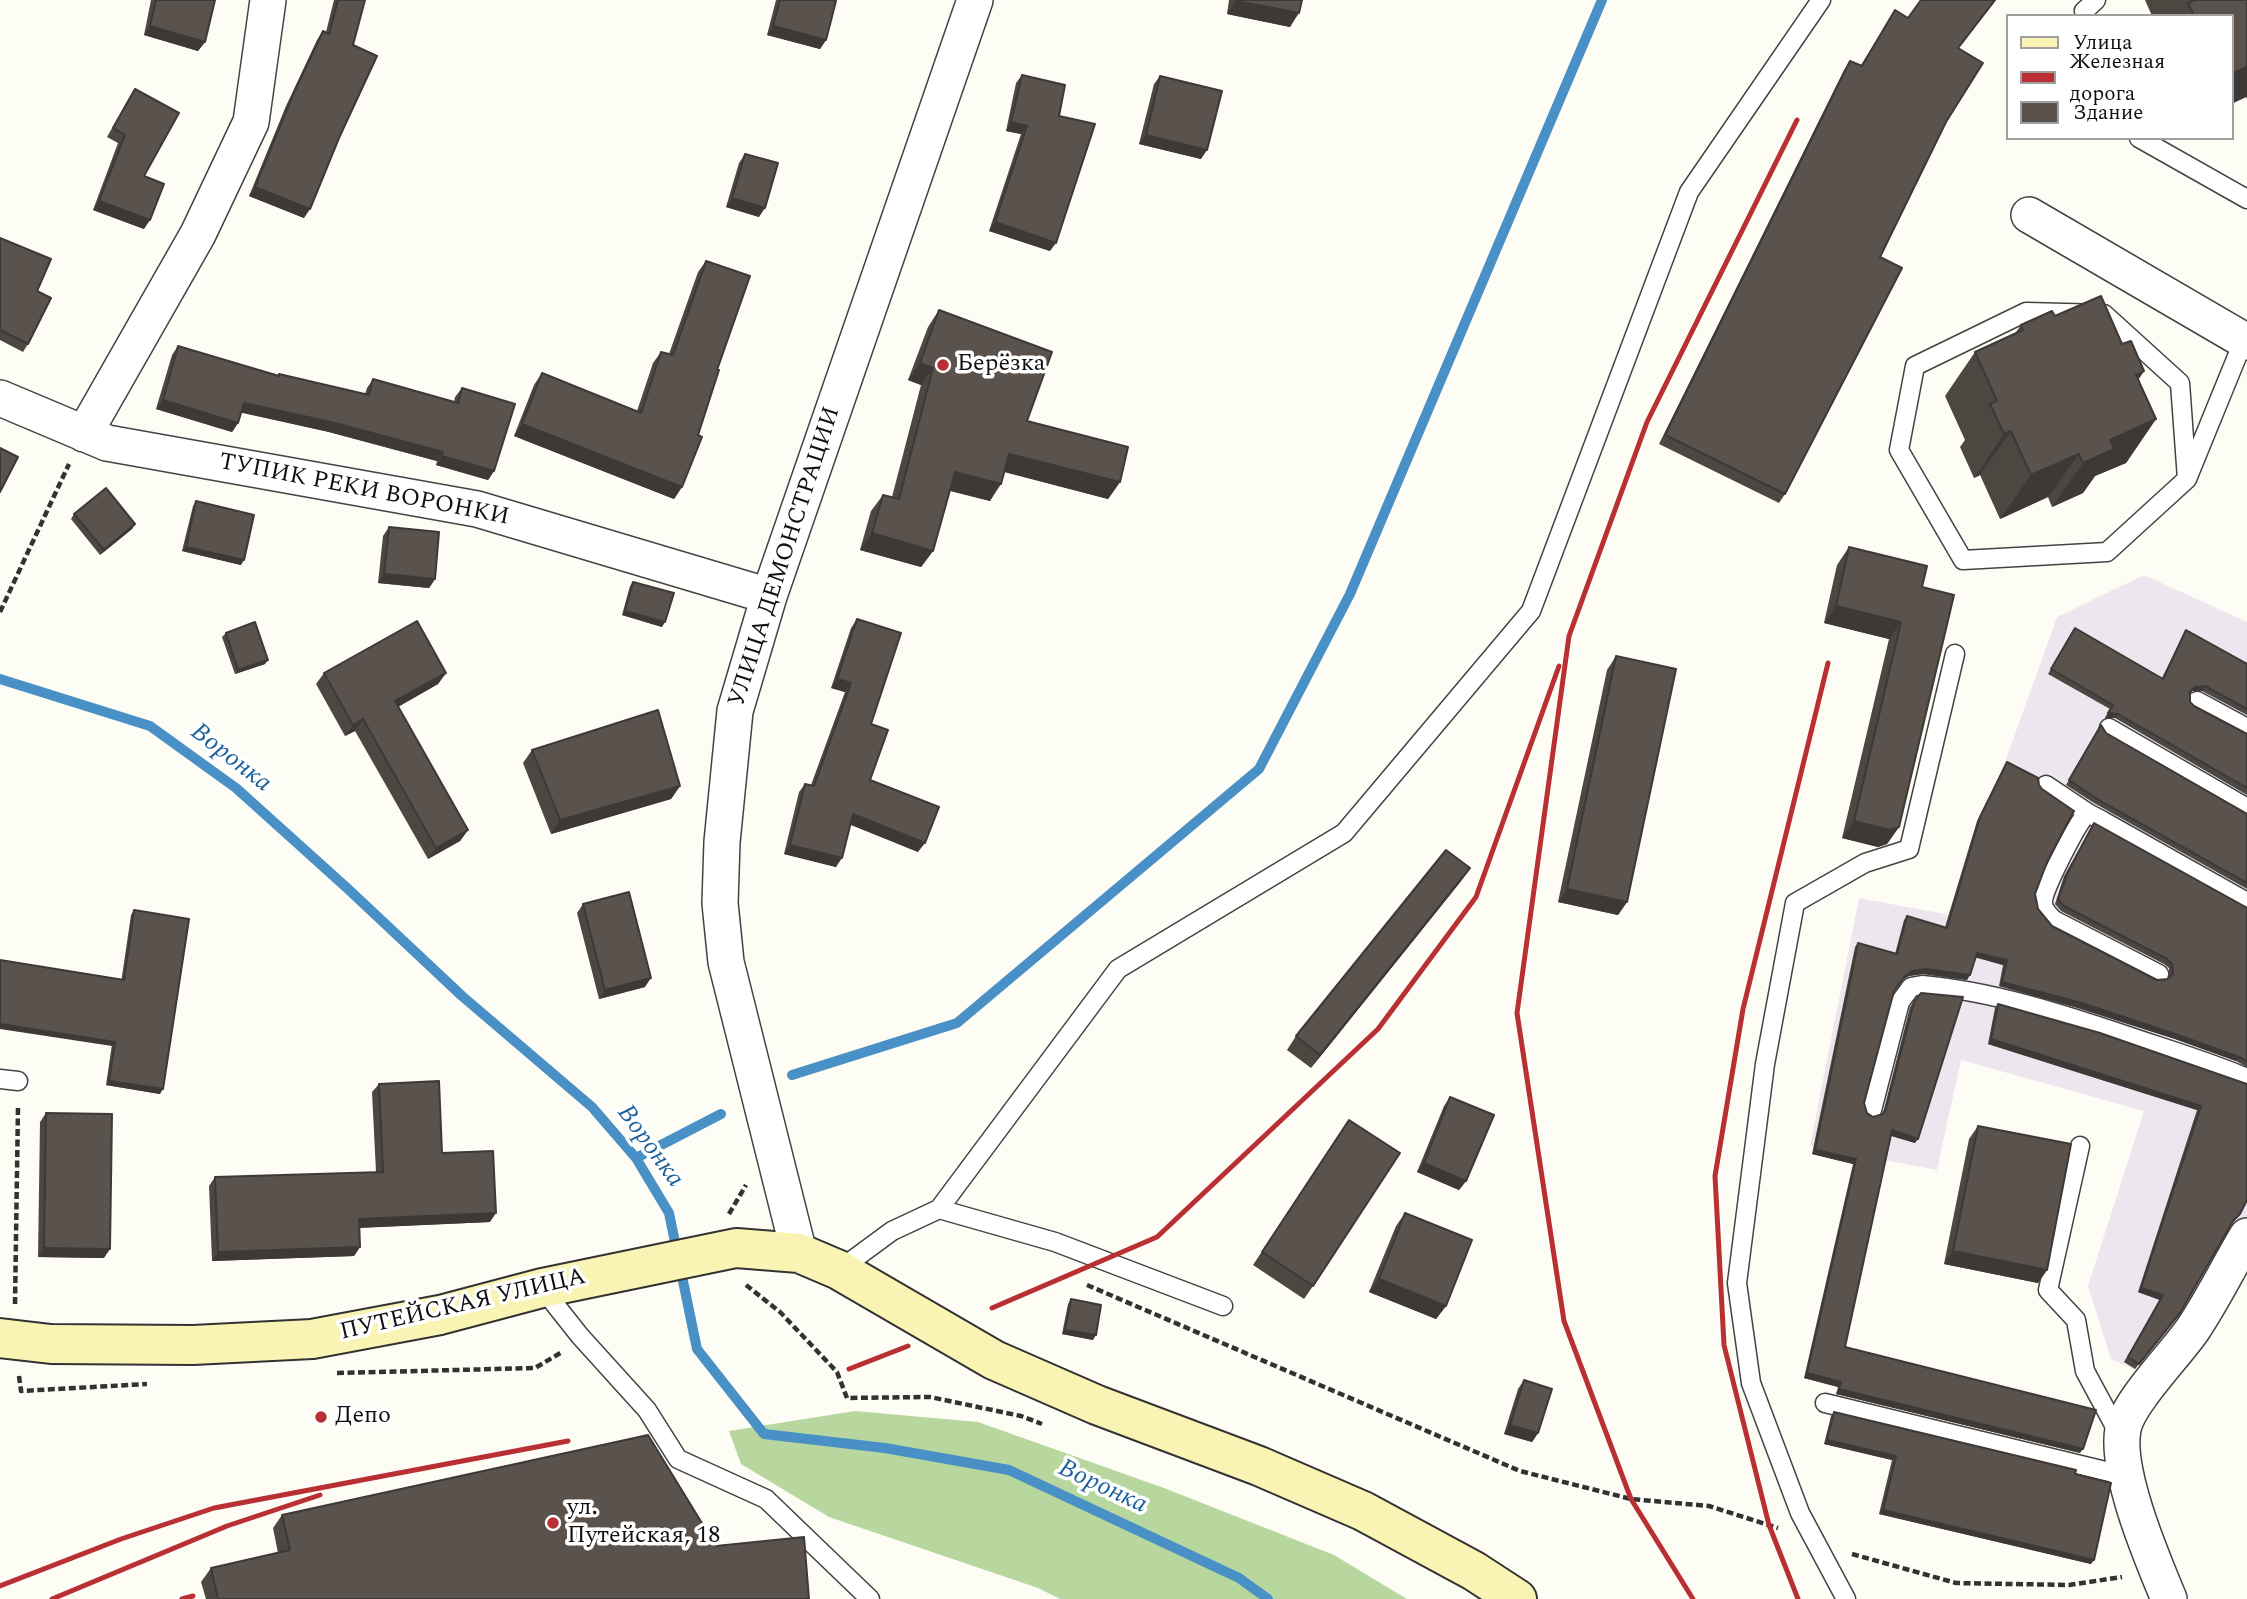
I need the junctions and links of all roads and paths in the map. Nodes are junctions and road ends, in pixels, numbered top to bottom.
1 (268, 0) edge
2 (975, 0) edge
3 (1821, 0) edge
4 (2095, 0) edge
5 (2085, 14) edge
6 (2144, 140) edge
7 (2247, 199) edge
8 (2029, 215) dead end
9 (2246, 337) edge
10 (0, 398) edge
11 (84, 433) junction
12 (2187, 479) junction
13 (769, 596) junction
14 (0, 612) edge
15 (1955, 654) dead end
16 (2197, 701) dead end
17 (2109, 728) dead end
18 (2247, 728) edge
19 (2046, 785) dead end
20 (2247, 808) edge
21 (2088, 813) junction
22 (2247, 902) edge
23 (2160, 974) dead end
24 (2247, 1078) edge
25 (0, 1079) edge
26 (18, 1081) joint
27 (1872, 1110) dead end
28 (2080, 1146) dead end
29 (939, 1209) junction
30 (2247, 1236) edge
31 (1055, 1242) junction
32 (799, 1253) junction
33 (740, 1266) junction
34 (839, 1270) junction
35 (541, 1288) junction
36 (1223, 1306) dead end
37 (7, 1327) edge
38 (1825, 1403) dead end
39 (1047, 1426) dead end
40 (2122, 1439) junction
41 (2126, 1476) junction
42 (1816, 1544) junction
43 (2163, 1585) edge
44 (870, 1599) edge
45 (1517, 1599) edge
46 (1846, 1599) edge

1 - 11 street
2 - 13 street, УЛИЦА ДЕМОНСТРАЦИИ
3 - 29 lane
4 - 5 lane
6 - 7 lane
8 - 9 street
9 - 12 lane
10 - 11 street, ТУПИК РЕКИ ВОРОНКИ
11 - 13 street, ТУПИК РЕКИ ВОРОНКИ
11 - 14 path
12 - 12 lane
13 - 32 street, УЛИЦА ДЕМОНСТРАЦИИ
15 - 42 lane
16 - 18 lane
17 - 20 lane
19 - 21 lane
21 - 22 lane
21 - 23 lane
24 - 27 lane
25 - 26 lane
26 - 37 path
28 - 40 lane
29 - 31 lane
29 - 34 lane
30 - 40 street
31 - 36 lane
31 - 42 path
32 - 33 street, ПУТЕЙСКАЯ УЛИЦА
32 - 34 street, ПУТЕЙСКАЯ УЛИЦА
33 - 35 street, ПУТЕЙСКАЯ УЛИЦА
33 - 39 path
34 - 45 street, ПУТЕЙСКАЯ УЛИЦА
35 - 37 street, ПУТЕЙСКАЯ УЛИЦА
35 - 44 lane
38 - 41 lane
40 - 41 street
41 - 43 street
42 - 43 path
42 - 46 lane

